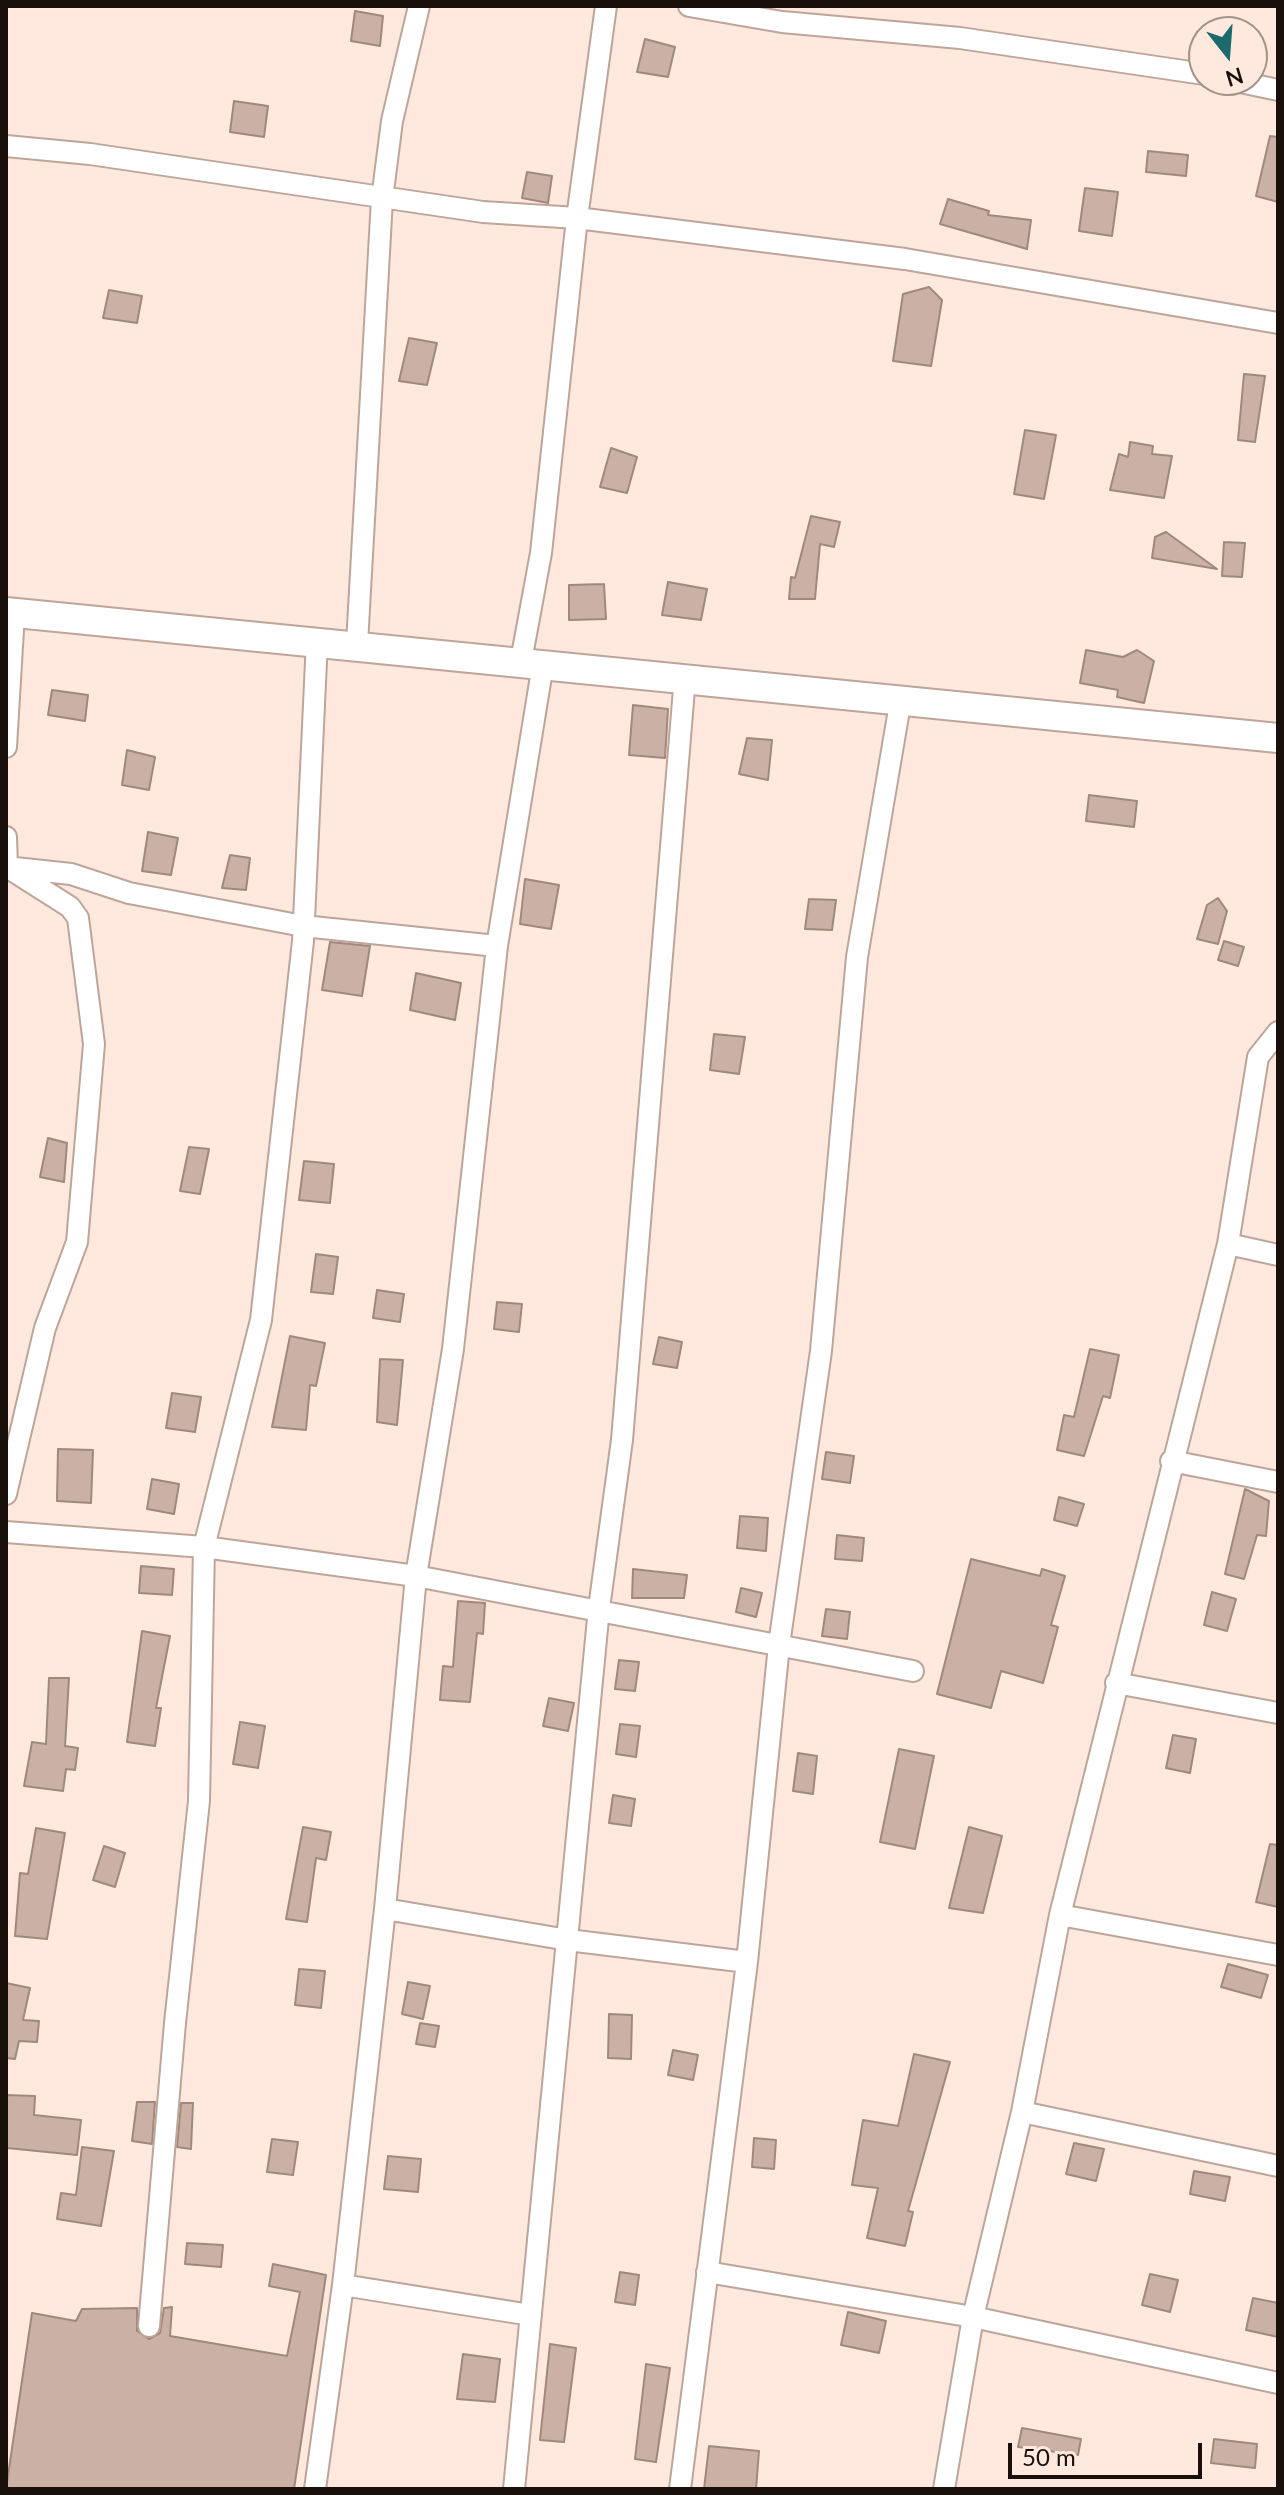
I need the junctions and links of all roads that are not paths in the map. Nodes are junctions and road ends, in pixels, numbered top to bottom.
1 (419, 6) edge
2 (606, 6) edge
3 (689, 6) edge
4 (1188, 72) edge
5 (6, 146) edge
6 (382, 199) junction
7 (577, 218) junction
8 (1272, 319) edge
9 (10, 613) edge
10 (317, 640) junction
11 (357, 644) junction
12 (532, 663) junction
13 (685, 677) junction
14 (901, 698) junction
15 (1278, 738) edge
16 (6, 747) edge
17 (6, 837) edge
18 (7, 867) edge
19 (303, 926) junction
20 (497, 946) junction
21 (1278, 1032) edge
22 (1228, 1244) junction
23 (1278, 1255) edge
24 (1171, 1461) junction
25 (1278, 1482) edge
26 (6, 1494) edge
27 (6, 1532) edge
28 (204, 1547) junction
29 (416, 1576) junction
30 (599, 1608) junction
31 (779, 1645) junction
32 (913, 1671) dead end
33 (1116, 1683) junction
34 (1278, 1713) edge
35 (385, 1909) junction
36 (1060, 1915) junction
37 (568, 1940) junction
38 (1278, 1955) edge
39 (747, 1962) junction
40 (1022, 2112) junction
41 (1278, 2166) edge
42 (707, 2272) junction
43 (343, 2285) junction
44 (531, 2315) junction
45 (973, 2317) junction
46 (149, 2326) dead end
47 (1278, 2383) edge
48 (315, 2489) edge
49 (514, 2489) edge
50 (680, 2489) edge
51 (944, 2489) edge

1 - 6 street
2 - 7 street
3 - 4 street
5 - 6 street
6 - 7 street
6 - 11 street
7 - 8 street
7 - 12 street
9 - 10 main road
9 - 16 street
10 - 11 main road
10 - 19 street
11 - 12 main road
12 - 13 main road
12 - 20 street
13 - 14 main road
13 - 30 street
14 - 15 main road
14 - 31 street
17 - 18 street
18 - 19 street
18 - 26 street
19 - 20 street
19 - 28 street
20 - 29 street
21 - 22 street
22 - 23 street
22 - 24 street
24 - 25 street
24 - 33 street
27 - 28 street
28 - 29 street
28 - 46 street
29 - 30 street
29 - 35 street
30 - 31 street
30 - 37 street
31 - 32 street
31 - 39 street
33 - 34 street
33 - 36 street
35 - 37 street
35 - 43 street
36 - 38 street
36 - 40 street
37 - 39 street
37 - 44 street
39 - 42 street
40 - 41 street
40 - 45 street
42 - 45 street
42 - 50 street
43 - 44 street
43 - 48 street
44 - 49 street
45 - 47 street
45 - 51 street

